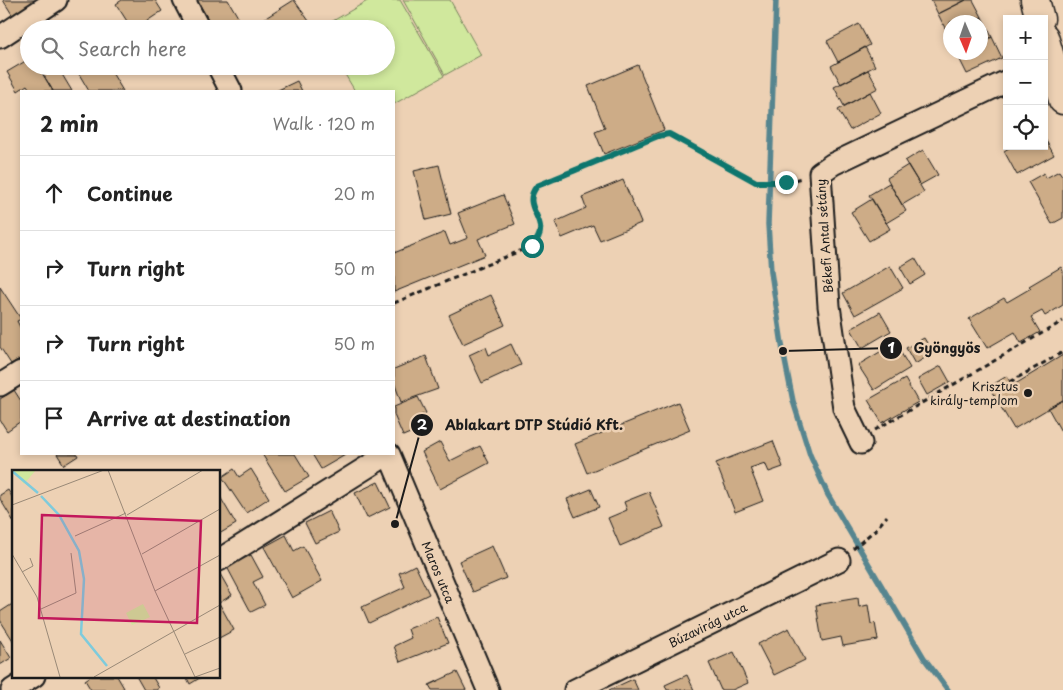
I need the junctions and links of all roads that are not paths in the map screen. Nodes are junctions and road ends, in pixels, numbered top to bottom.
1 (56, 0) edge
2 (184, 0) edge
3 (1035, 0) edge
4 (1039, 15) edge
5 (26, 20) edge
6 (194, 20) edge
7 (20, 24) edge
8 (0, 37) edge
9 (1048, 59) edge
10 (223, 75) edge
11 (1003, 83) edge
12 (230, 90) edge
13 (1063, 100) edge
14 (20, 373) edge
15 (0, 385) edge
16 (860, 441) road end
17 (387, 455) edge
18 (389, 455) edge
19 (220, 559) edge
20 (839, 560) road end
21 (31, 678) edge
22 (12, 690) edge
23 (488, 690) edge
24 (576, 690) edge

1 - 5 street
2 - 6 street
3 - 4 street
7 - 8 street
9 - 13 street
10 - 12 street
11 - 16 street, Békefi Antal sétány
14 - 15 street
17 - 19 street
18 - 23 street, Maros utca
20 - 24 street, Búzavirág utca
21 - 22 street

